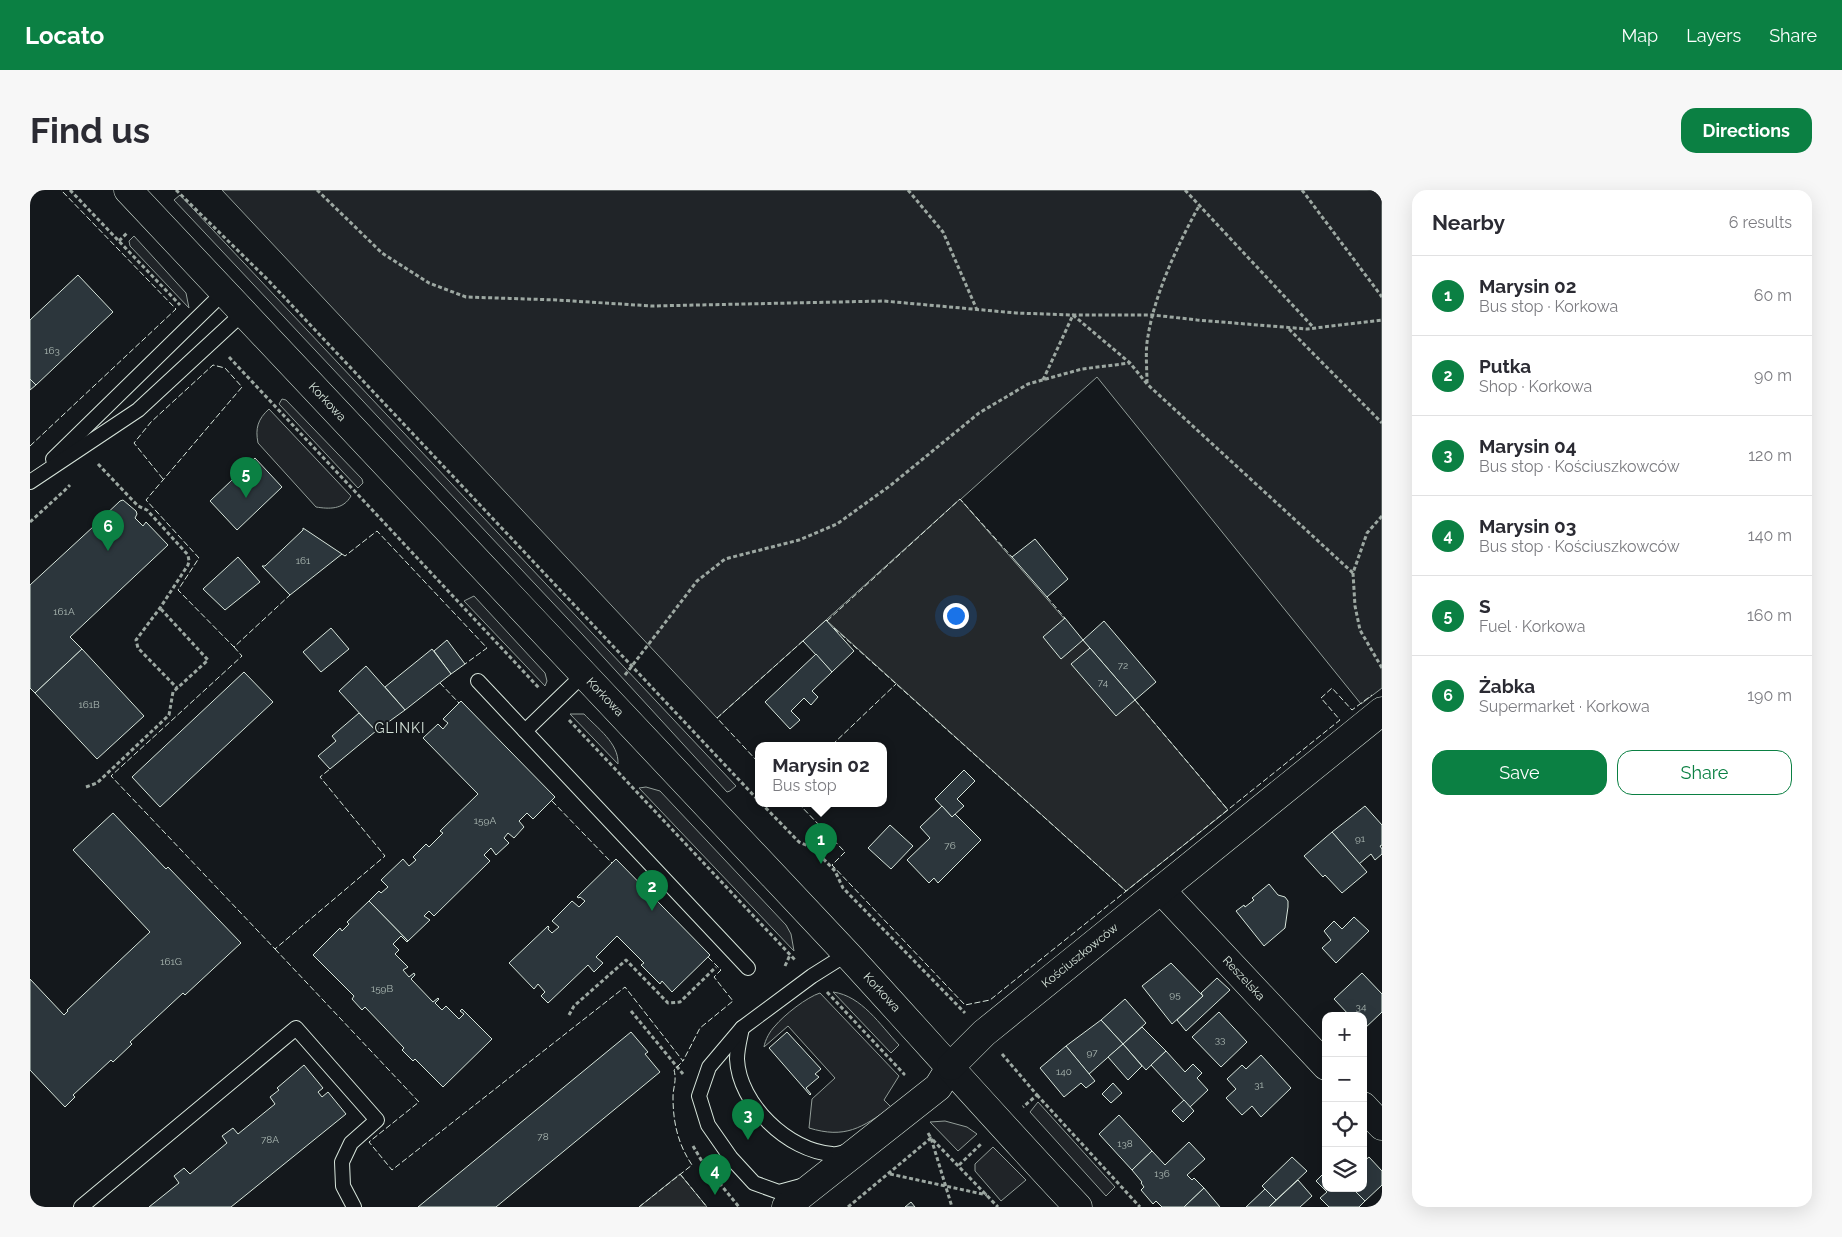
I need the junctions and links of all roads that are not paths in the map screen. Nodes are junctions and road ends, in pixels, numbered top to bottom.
1 (128, 190) edge
2 (224, 292) junction
3 (243, 313) junction
4 (583, 675) junction
5 (478, 681) dead end
6 (1382, 712) edge
7 (525, 731) junction
8 (1161, 890) junction
9 (847, 954) junction
10 (748, 968) dead end
11 (742, 1028) junction
12 (1322, 1062) edge
13 (951, 1066) junction
14 (1367, 1110) edge
15 (1382, 1126) edge
16 (863, 1148) junction
17 (820, 1180) junction
18 (81, 1207) edge
19 (354, 1207) edge
20 (786, 1207) edge
21 (1078, 1207) edge

1 - 2 street, Korkowa
2 - 3 street, Korkowa
2 - 3 lane
3 - 4 street, Korkowa
4 - 7 lane
4 - 9 street, Korkowa
5 - 7 lane
6 - 8 street, Kościuszkowców
7 - 10 lane
8 - 12 street, Reszelska
8 - 13 street, Kościuszkowców
9 - 11 lane
9 - 13 street, Korkowa
11 - 16 lane
11 - 17 lane
13 - 16 street, Kościuszkowców
13 - 21 street, Korkowa
14 - 15 street
16 - 17 street, Kościuszkowców
17 - 20 street, Kościuszkowców
18 - 19 lane

